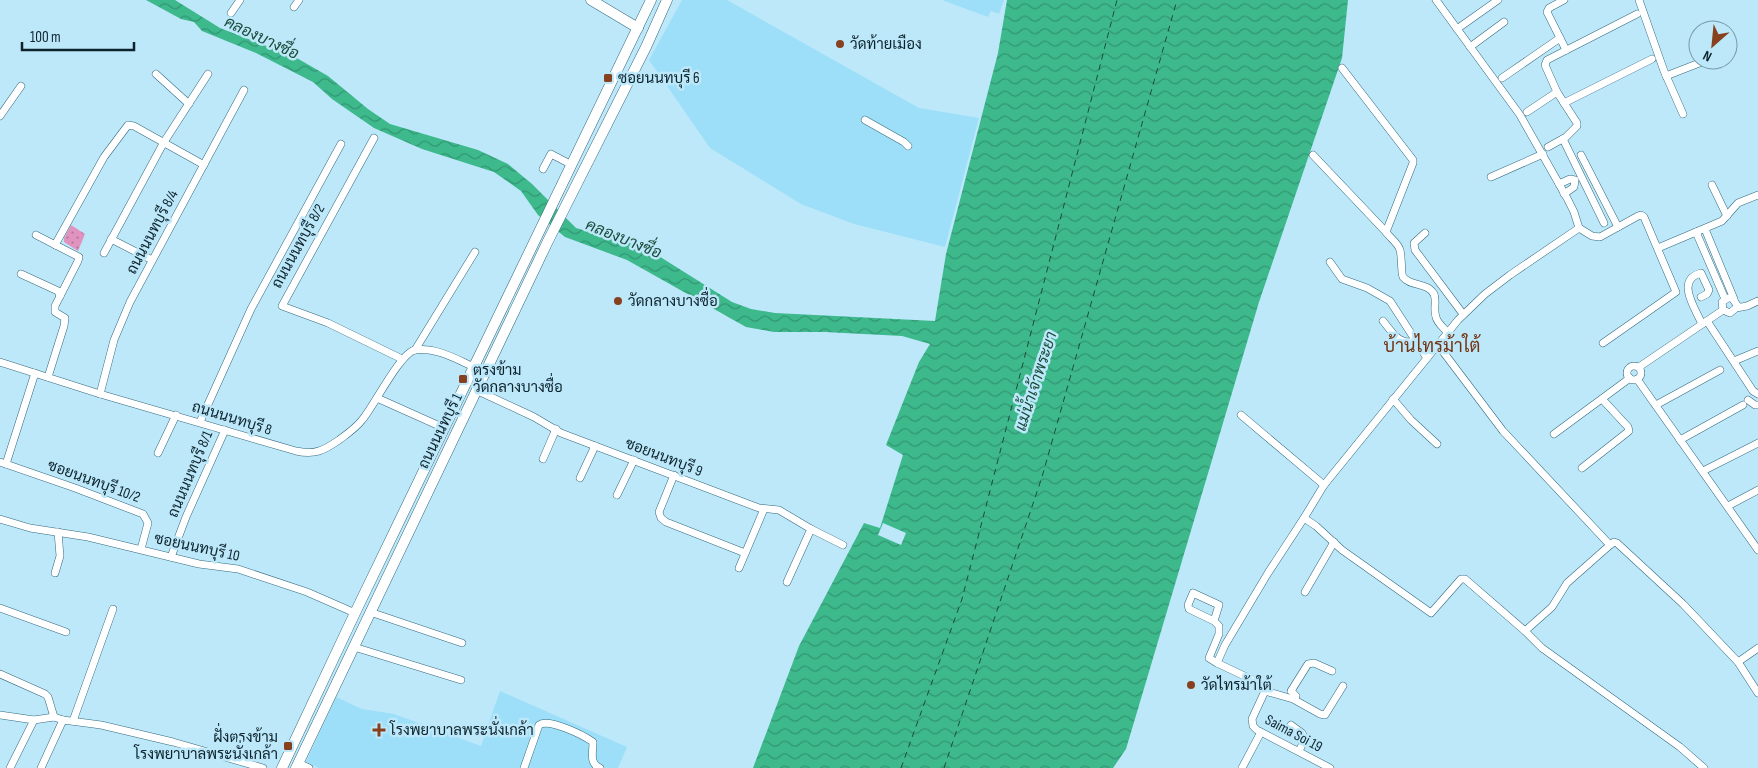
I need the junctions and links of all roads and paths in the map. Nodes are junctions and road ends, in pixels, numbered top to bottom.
1 (240, 0) edge
2 (299, 0) edge
3 (591, 0) edge
4 (651, 0) edge
5 (667, 0) edge
6 (672, 0) edge
7 (1436, 0) edge
8 (1498, 0) edge
9 (1564, 0) edge
10 (1639, 0) edge
11 (294, 6) dead end
12 (231, 13) dead end
13 (1637, 14) dead end
14 (1504, 22) dead end
15 (638, 28) junction
16 (654, 29) junction
17 (1457, 29) junction
18 (1560, 38) junction
19 (1470, 47) junction
20 (1566, 50) junction
21 (1652, 59) dead end
22 (1688, 67) edge
23 (1342, 68) dead end
24 (156, 74) dead end
25 (208, 74) dead end
26 (1666, 76) junction
27 (1502, 78) dead end
28 (21, 86) dead end
29 (244, 90) dead end
30 (1557, 92) junction
31 (1564, 103) junction
32 (189, 104) junction
33 (1527, 112) dead end
34 (1683, 114) dead end
35 (0, 116) edge
36 (865, 120) dead end
37 (374, 138) dead end
38 (1563, 139) junction
39 (164, 142) junction
40 (341, 144) dead end
41 (908, 146) dead end
42 (1548, 147) dead end
43 (1543, 154) junction
44 (1313, 155) dead end
45 (1581, 155) dead end
46 (204, 165) junction
47 (572, 165) junction
48 (544, 169) dead end
49 (1491, 177) dead end
50 (1579, 178) junction
51 (1559, 184) junction
52 (1712, 185) dead end
53 (1564, 194) junction
54 (1758, 195) edge
55 (1727, 216) junction
56 (1604, 223) dead end
57 (1618, 227) junction
58 (1580, 228) junction
59 (1705, 229) junction
60 (1386, 232) junction
61 (1696, 232) junction
62 (1425, 233) dead end
63 (36, 235) dead end
64 (111, 240) junction
65 (56, 245) junction
66 (1658, 248) junction
67 (474, 252) dead end
68 (104, 253) dead end
69 (152, 260) junction
70 (1330, 262) dead end
71 (21, 274) dead end
72 (60, 296) junction
73 (1701, 297) dead end
74 (1725, 299) junction
75 (1734, 300) junction
76 (1758, 301) edge
77 (1736, 308) junction
78 (1723, 310) junction
79 (1463, 314) junction
80 (1383, 321) dead end
81 (1705, 322) junction
82 (1448, 332) junction
83 (1417, 341) junction
84 (1603, 343) dead end
85 (1438, 345) junction
86 (416, 350) junction
87 (1758, 350) edge
88 (1428, 358) junction
89 (402, 359) junction
90 (1734, 361) junction
91 (0, 362) edge
92 (474, 367) junction
93 (1638, 367) junction
94 (1720, 370) dead end
95 (35, 373) junction
96 (48, 377) junction
97 (1634, 379) junction
98 (476, 390) junction
99 (100, 394) junction
100 (1758, 394) edge
101 (377, 398) junction
102 (1393, 399) junction
103 (1602, 399) junction
104 (1656, 405) junction
105 (1758, 405) edge
106 (176, 415) junction
107 (1240, 415) dead end
108 (200, 422) junction
109 (444, 428) junction
110 (224, 430) junction
111 (556, 430) junction
112 (1554, 434) dead end
113 (1680, 440) junction
114 (1758, 443) edge
115 (1437, 444) dead end
116 (596, 446) junction
117 (158, 453) dead end
118 (543, 459) dead end
119 (634, 460) junction
120 (3, 463) edge
121 (1582, 468) dead end
122 (1703, 471) junction
123 (674, 475) junction
124 (580, 478) dead end
125 (1324, 485) junction
126 (1758, 490) edge
127 (617, 495) dead end
128 (1728, 506) junction
129 (764, 509) junction
130 (1304, 518) junction
131 (0, 519) edge
132 (811, 529) junction
133 (58, 532) junction
134 (1755, 540) edge
135 (1334, 542) junction
136 (844, 545) dead end
137 (1610, 545) junction
138 (141, 550) junction
139 (1758, 550) edge
140 (745, 553) junction
141 (171, 557) junction
142 (739, 568) dead end
143 (55, 573) dead end
144 (788, 582) dead end
145 (1305, 592) dead end
146 (0, 608) edge
147 (113, 609) dead end
148 (370, 612) junction
149 (355, 613) junction
150 (1214, 622) junction
151 (1525, 630) junction
152 (66, 632) dead end
153 (462, 643) dead end
154 (354, 647) junction
155 (1758, 648) edge
156 (1218, 662) junction
157 (1738, 662) junction
158 (1332, 671) dead end
159 (0, 674) edge
160 (461, 680) dead end
161 (1343, 686) dead end
162 (1265, 691) junction
163 (1758, 693) edge
164 (1293, 699) junction
165 (0, 715) edge
166 (54, 717) junction
167 (34, 720) junction
168 (63, 720) junction
169 (73, 721) junction
170 (1291, 725) dead end
171 (1261, 732) junction
172 (1299, 751) junction
173 (297, 766) edge
174 (10, 768) edge
175 (41, 768) edge
176 (263, 768) edge
177 (282, 768) edge
178 (309, 768) edge
179 (524, 768) edge
180 (600, 768) edge
181 (1242, 768) edge
182 (1330, 768) edge
183 (1704, 768) edge

1 - 12 street
2 - 11 street
3 - 15 main road
4 - 15 main road, ถนนนนทบุรี 1
5 - 16 main road, ถนนนนทบุรี 1
6 - 16 main road
7 - 17 street
8 - 17 street
9 - 18 street
10 - 26 street
13 - 20 street
14 - 19 street
15 - 47 main road, ถนนนนทบุรี 1
16 - 98 main road, ถนนนนทบุรี 1
17 - 19 street
18 - 20 street
18 - 27 street
19 - 43 street
20 - 30 street
21 - 31 street
22 - 26 street
23 - 60 street
24 - 32 street
25 - 32 street
26 - 34 street
28 - 35 street
29 - 46 street, ถนนนนทบุรี 8/4
30 - 31 street
30 - 33 street
31 - 38 street
32 - 39 street
36 - 41 street
37 - 89 street, ถนนนนทบุรี 8/2
38 - 42 street
38 - 50 street
39 - 46 street
39 - 64 street
39 - 65 street
40 - 108 street
43 - 49 street
43 - 51 street
44 - 60 street
45 - 57 street
46 - 69 street, ถนนนนทบุรี 8/4
47 - 48 street
47 - 92 main road, ถนนนนทบุรี 1
50 - 51 street
50 - 53 street
50 - 56 street
51 - 53 street
52 - 55 street
53 - 58 street
54 - 55 street
55 - 59 street
57 - 58 street
57 - 66 street
58 - 79 street
59 - 61 street
59 - 75 street
60 - 82 street
61 - 66 street
61 - 74 street
62 - 79 street
63 - 65 street
64 - 68 street
64 - 69 street
65 - 72 street
66 - 84 street
67 - 86 street, ถนนนนทบุรี 8
69 - 99 street, ถนนนนทบุรี 8/4
70 - 83 street
71 - 72 street
72 - 96 street
73 - 81 street
74 - 75 street
74 - 78 street
75 - 77 street
76 - 77 street
77 - 78 street
78 - 81 street
79 - 82 street
80 - 83 street
81 - 90 street
81 - 93 street
82 - 85 street
83 - 88 street
85 - 88 street
85 - 137 street
86 - 89 street, ถนนนนทบุรี 8
86 - 92 street
87 - 90 street
88 - 102 street
89 - 101 street, ถนนนนทบุรี 8
90 - 100 street
91 - 95 street, ถนนนนทบุรี 8
92 - 109 main road, ถนนนนทบุรี 1
93 - 97 street
93 - 97 street
94 - 104 street
95 - 96 street, ถนนนนทบุรี 8
95 - 120 street
96 - 99 street, ถนนนนทบุรี 8
97 - 103 street
97 - 104 street
98 - 111 street, ซอยนนทบุรี 9
98 - 148 main road, ถนนนนทบุรี 1
99 - 106 street, ถนนนนทบุรี 8
101 - 109 street
101 - 110 street, ถนนนนทบุรี 8
102 - 115 street
102 - 125 street
103 - 112 street
103 - 121 street
104 - 113 street
105 - 113 street
106 - 108 street, ถนนนนทบุรี 8
106 - 117 street
107 - 125 street
108 - 110 street, ถนนนนทบุรี 8
109 - 149 main road, ถนนนนทบุรี 1
110 - 141 street, ถนนนนทบุรี 8/1
111 - 116 street, ซอยนนทบุรี 9
111 - 118 street
113 - 122 street
114 - 122 street
116 - 119 street, ซอยนนทบุรี 9
116 - 124 street
119 - 123 street, ซอยนนทบุรี 9
119 - 127 street
120 - 138 street, ซอยนนทบุรี 10/2
122 - 128 street
123 - 129 street, ซอยนนทบุรี 9
123 - 140 street
125 - 130 street
126 - 128 street
128 - 134 street
129 - 132 street, ซอยนนทบุรี 9
129 - 140 street
130 - 135 street
130 - 156 street
131 - 133 street, ซอยนนทบุรี 10
132 - 136 street, ซอยนนทบุรี 9
132 - 144 street
133 - 138 street, ซอยนนทบุรี 10
133 - 143 street
134 - 139 street
135 - 145 street
135 - 151 street
137 - 151 street
137 - 157 street
138 - 141 street, ซอยนนทบุรี 10
140 - 142 street
141 - 149 street, ซอยนนทบุรี 10
146 - 152 street
147 - 169 street
148 - 153 street
148 - 154 main road, ถนนนนทบุรี 1
149 - 177 main road, ถนนนนทบุรี 1
150 - 150 street
150 - 156 street
151 - 183 street
154 - 160 street
154 - 173 main road, ถนนนนทบุรี 1
155 - 157 street
156 - 162 street, Saima Soi 19
157 - 163 street
158 - 164 street
159 - 166 street
161 - 164 street
162 - 164 street
162 - 171 street, Saima Soi 19
165 - 167 street
166 - 167 street
166 - 168 street
167 - 174 street
168 - 169 street
168 - 175 street
169 - 176 street
170 - 172 street
171 - 172 street, Saima Soi 19
171 - 181 street
172 - 182 street, Saima Soi 19
173 - 178 street
179 - 180 street

